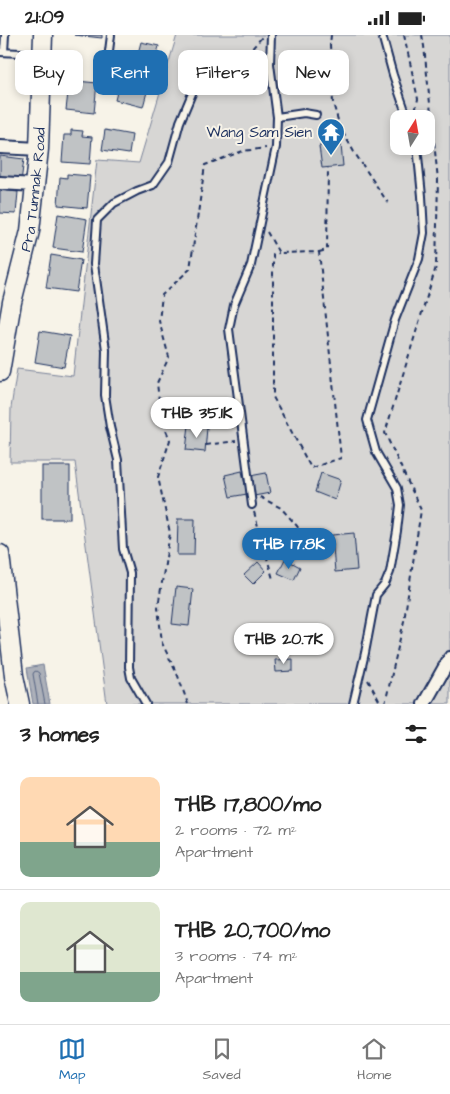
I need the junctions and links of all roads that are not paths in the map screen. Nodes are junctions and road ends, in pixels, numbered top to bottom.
1 (5, 35) edge
2 (43, 35) edge
3 (111, 35) edge
4 (271, 35) edge
5 (382, 35) edge
6 (42, 50) edge
7 (109, 50) edge
8 (2, 52) edge
9 (15, 53) edge
10 (270, 64) junction
11 (41, 95) edge
12 (405, 110) edge
13 (316, 115) dead end
14 (277, 117) junction
15 (0, 147) edge
16 (40, 149) junction
17 (418, 155) edge
18 (0, 183) edge
19 (34, 185) junction
20 (6, 301) edge
21 (0, 371) edge
22 (252, 505) road end
23 (0, 555) edge
24 (450, 658) edge
25 (20, 704) edge
26 (146, 704) edge
27 (353, 704) edge
28 (424, 704) edge

1 - 8 lane
2 - 6 street, Pra Tumnak Road
3 - 7 lane
4 - 10 lane
5 - 12 lane
8 - 9 lane
10 - 14 lane
10 - 26 lane
11 - 16 street, Pra Tumnak Road
13 - 14 lane
14 - 22 lane
15 - 16 street
16 - 19 street, Pra Tumnak Road
17 - 27 lane
18 - 19 street
19 - 20 street, Pra Tumnak Road
20 - 21 street, Pra Tumnak Road
23 - 25 street
24 - 28 street

